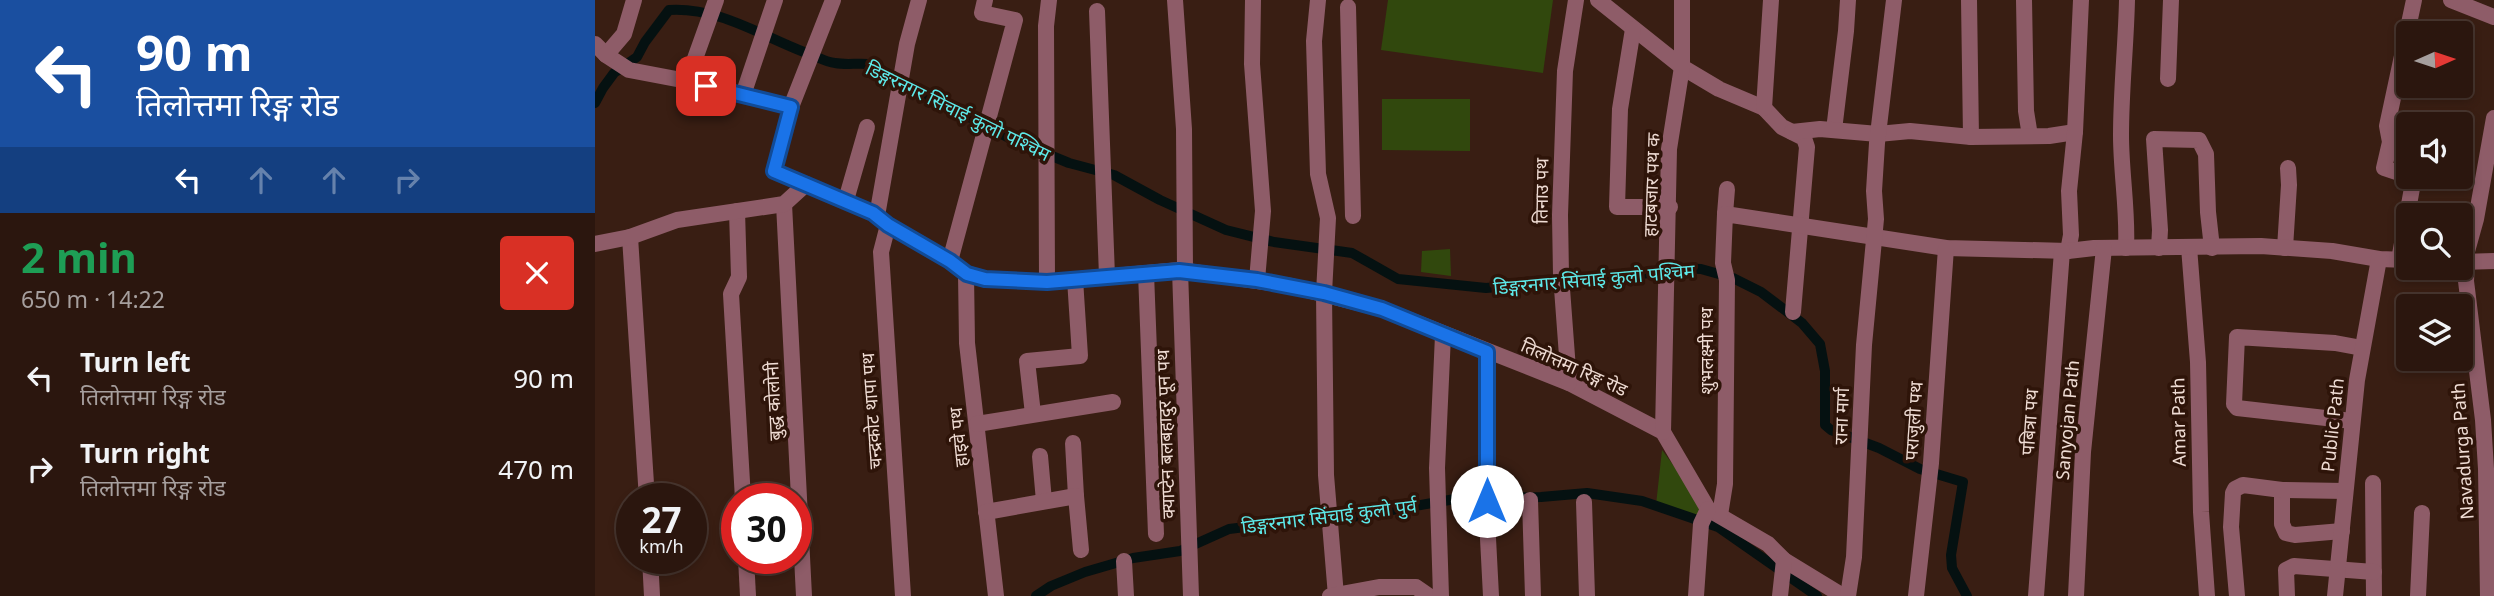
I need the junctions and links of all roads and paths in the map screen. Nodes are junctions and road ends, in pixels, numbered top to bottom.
1 (634, 0) edge
2 (775, 0) edge
3 (833, 0) edge
4 (919, 0) edge
5 (985, 0) edge
6 (1049, 0) edge
7 (1175, 0) edge
8 (1253, 0) edge
9 (1318, 0) edge
10 (1576, 0) edge
11 (1598, 0) edge
12 (1624, 0) edge
13 (1682, 0) edge
14 (1771, 0) edge
15 (1847, 0) edge
16 (1894, 0) edge
17 (1969, 0) edge
18 (2024, 0) edge
19 (2081, 0) edge
20 (2127, 0) edge
21 (2171, 0) edge
22 (2414, 0) edge
23 (2451, 0) edge
24 (1103, 7) edge
25 (1348, 7) dead end
26 (712, 9) edge
27 (1621, 17) junction
28 (2494, 17) edge
29 (1633, 30) junction
30 (601, 49) edge
31 (1682, 68) junction
32 (2168, 79) dead end
33 (687, 81) junction
34 (743, 95) junction
35 (791, 107) junction
36 (1764, 108) junction
37 (2494, 118) edge
38 (867, 127) dead end
39 (1834, 130) junction
40 (1792, 132) junction
41 (2075, 132) junction
42 (1878, 134) junction
43 (2030, 136) junction
44 (1971, 137) junction
45 (2288, 168) dead end
46 (2396, 172) edge
47 (806, 184) junction
48 (1727, 189) dead end
49 (846, 200) junction
50 (784, 204) junction
51 (1670, 207) junction
52 (737, 211) junction
53 (1725, 214) junction
54 (883, 220) junction
55 (1328, 222) junction
56 (1800, 225) junction
57 (2473, 230) edge
58 (630, 237) junction
59 (1875, 237) junction
60 (595, 244) edge
61 (1945, 247) junction
62 (2189, 247) junction
63 (2104, 248) junction
64 (2126, 248) junction
65 (2159, 248) junction
66 (2212, 248) junction
67 (2285, 248) junction
68 (2065, 251) junction
69 (2379, 259) junction
70 (2396, 260) edge
71 (950, 261) junction
72 (2494, 261) edge
73 (2473, 262) edge
74 (1182, 271) junction
75 (1146, 273) junction
76 (967, 274) junction
77 (1107, 276) junction
78 (1075, 279) junction
79 (1257, 280) junction
80 (2466, 280) edge
81 (1047, 282) junction
82 (1324, 293) junction
83 (1793, 312) dead end
84 (1443, 335) junction
85 (2362, 348) junction
86 (1487, 352) junction
87 (1569, 383) junction
88 (1113, 402) dead end
89 (1033, 414) junction
90 (2352, 421) junction
91 (977, 424) junction
92 (1663, 432) junction
93 (1073, 443) dead end
94 (1040, 456) dead end
95 (2490, 469) edge
96 (646, 483) edge
97 (742, 483) edge
98 (2373, 483) dead end
99 (2282, 490) junction
100 (2344, 491) junction
101 (1076, 496) junction
102 (1044, 500) junction
103 (1530, 500) dead end
104 (1584, 502) dead end
105 (986, 512) junction
106 (2422, 513) dead end
107 (1710, 516) junction
108 (2342, 531) junction
109 (1156, 534) dead end
110 (1081, 550) dead end
111 (1784, 560) junction
112 (1124, 561) dead end
113 (2336, 569) junction
114 (2374, 572) junction
115 (651, 574) edge
116 (747, 574) edge
117 (1334, 595) edge
118 (652, 596) edge
119 (748, 596) edge
120 (804, 596) edge
121 (903, 596) edge
122 (996, 596) edge
123 (1126, 596) edge
124 (1191, 596) edge
125 (1429, 596) edge
126 (1441, 596) edge
127 (1492, 596) edge
128 (1533, 596) edge
129 (1587, 596) edge
130 (1696, 596) edge
131 (1780, 596) edge
132 (1845, 596) edge
133 (1916, 596) edge
134 (2036, 596) edge
135 (2076, 596) edge
136 (2207, 596) edge
137 (2238, 596) edge
138 (2287, 596) edge
139 (2335, 596) edge
140 (2374, 596) edge
141 (2418, 596) edge
142 (2487, 596) edge

1 - 30 street
2 - 34 street
3 - 35 street
4 - 54 street, चन्द्रकोट थापा पथ
5 - 71 street
6 - 81 street
7 - 74 street, क्याप्टेन बलबहादुर पून पथ
8 - 79 street
9 - 55 street
10 - 87 street, तिनाउ पथ
11 - 27 street
12 - 27 street
13 - 31 street, हाटबजार पथ क
14 - 36 street
15 - 39 street
16 - 42 street, राना मार्ग
17 - 44 street
18 - 43 street
19 - 41 street, पबित्रा पथ
20 - 64 street
21 - 32 street
22 - 46 street
23 - 28 street
24 - 77 street
25 - 55 street
26 - 33 street
27 - 29 street
29 - 31 street
29 - 51 street
30 - 33 street
31 - 36 street
31 - 51 street, हाटबजार पथ क
33 - 34 street
34 - 35 street
35 - 47 street, तिलोत्तमा रिङ्ग रोड
36 - 40 street
37 - 57 street, Navadurga Path
38 - 49 street
39 - 40 street
39 - 42 street
40 - 56 street
41 - 43 street
41 - 68 street, पबित्रा पथ
42 - 44 street
42 - 59 street, राना मार्ग
43 - 44 street
45 - 67 street
47 - 49 street, तिलोत्तमा रिङ्ग रोड
47 - 50 street
48 - 53 street, शुभलक्ष्मी पथ
49 - 54 street, तिलोत्तमा रिङ्ग रोड
50 - 52 street
50 - 120 street, बुद्ध कोलोनी
51 - 92 street, हाटबजार पथ क
52 - 58 street
52 - 97 street
53 - 56 street
53 - 107 street, शुभलक्ष्मी पथ
54 - 71 street, तिलोत्तमा रिङ्ग रोड
54 - 121 street, चन्द्रकोट थापा पथ
55 - 82 street
56 - 59 street
56 - 83 street
58 - 60 street
58 - 96 street
59 - 61 street
59 - 132 street, राना मार्ग
61 - 68 street
61 - 133 street, पराजुली पथ
62 - 65 street
62 - 66 street
62 - 136 street, Amar Path
63 - 64 street
63 - 68 street
63 - 135 street, Sanyojan Path
64 - 65 street
65 - 66 street
66 - 67 street
67 - 69 street
68 - 134 street, पबित्रा पथ
69 - 70 street
69 - 85 street, Public Path
71 - 76 street, तिलोत्तमा रिङ्ग रोड
72 - 73 street
74 - 75 street, तिलोत्तमा रिङ्ग रोड
74 - 79 street, तिलोत्तमा रिङ्ग रोड
74 - 124 street, क्याप्टेन बलबहादुर पून पथ
75 - 77 street, तिलोत्तमा रिङ्ग रोड
75 - 109 street
76 - 81 street, तिलोत्तमा रिङ्ग रोड
76 - 91 street, हाइवे पथ
77 - 78 street, तिलोत्तमा रिङ्ग रोड
78 - 81 street, तिलोत्तमा रिङ्ग रोड
78 - 89 street
79 - 82 street, तिलोत्तमा रिङ्ग रोड
80 - 95 street, Navadurga Path
82 - 84 street, तिलोत्तमा रिङ्ग रोड
82 - 117 street
84 - 86 street, तिलोत्तमा रिङ्ग रोड
84 - 126 street
85 - 90 street, Public Path
85 - 90 street
86 - 87 street, तिलोत्तमा रिङ्ग रोड
86 - 127 street
87 - 92 street, तिलोत्तमा रिङ्ग रोड
88 - 89 street
89 - 91 street
90 - 100 street, Public Path
91 - 105 street, हाइवे पथ
92 - 107 street
93 - 101 street
94 - 102 street
95 - 142 street, Navadurga Path
98 - 114 street
99 - 100 street
99 - 108 street
99 - 137 street
100 - 108 street, Public Path
101 - 102 street
101 - 110 street
102 - 105 street
103 - 128 street
104 - 129 street
105 - 122 street, हाइवे पथ
106 - 141 street
107 - 111 street
107 - 130 street, शुभलक्ष्मी पथ
108 - 113 street, Public Path
111 - 131 street
111 - 132 street
112 - 123 street
113 - 114 street
113 - 138 street
113 - 139 street, Public Path
114 - 140 street
115 - 118 street
116 - 119 street
117 - 125 street

